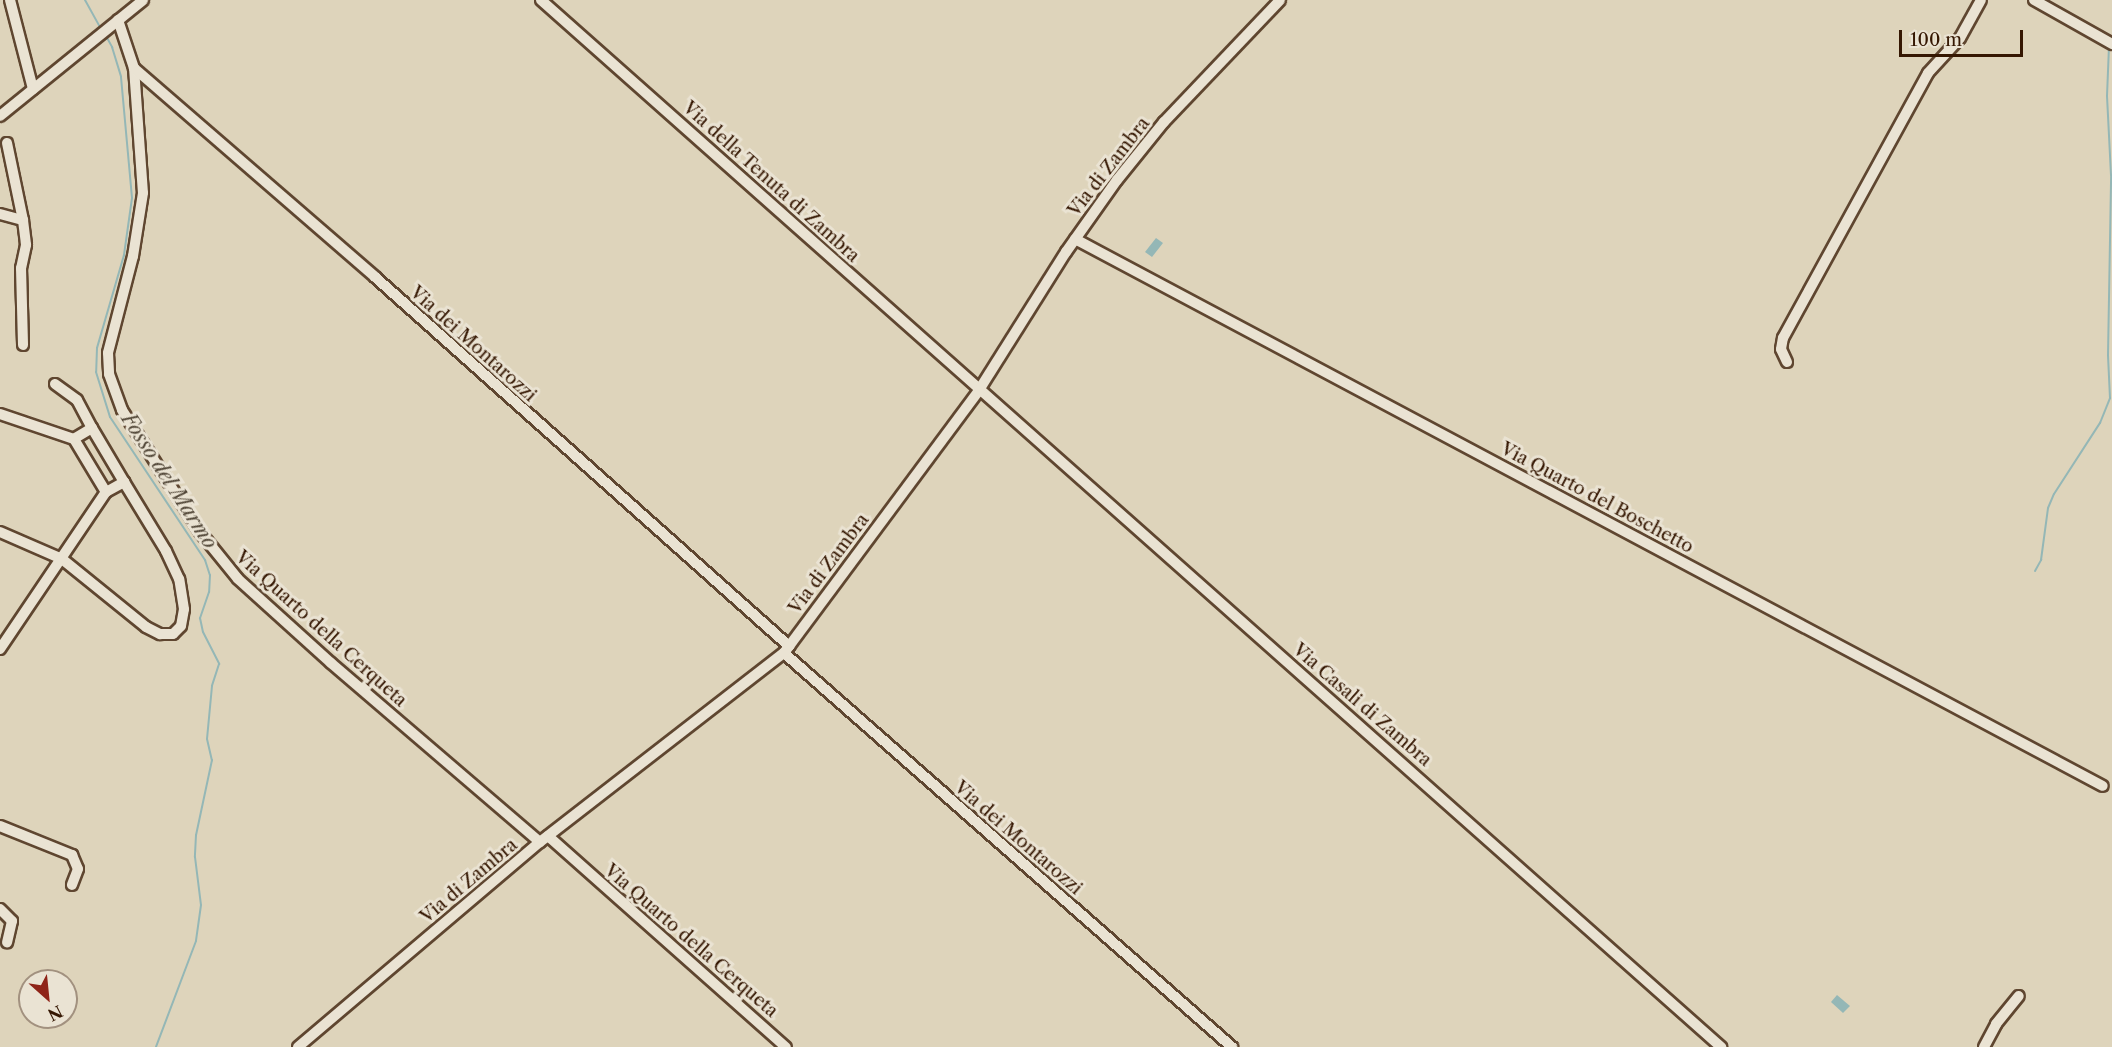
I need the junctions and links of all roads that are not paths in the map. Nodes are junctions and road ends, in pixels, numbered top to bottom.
1 (10, 0) edge
2 (143, 0) edge
3 (541, 0) edge
4 (1280, 0) edge
5 (1981, 0) edge
6 (2034, 0) edge
7 (115, 22) junction
8 (2109, 43) edge
9 (134, 68) junction
10 (33, 89) junction
11 (0, 116) edge
12 (8, 143) dead end
13 (0, 214) edge
14 (23, 220) junction
15 (1075, 239) junction
16 (22, 345) dead end
17 (1787, 362) dead end
18 (55, 384) dead end
19 (979, 390) junction
20 (0, 414) edge
21 (92, 428) junction
22 (74, 439) junction
23 (124, 482) junction
24 (106, 492) junction
25 (0, 532) edge
26 (62, 559) junction
27 (0, 649) edge
28 (787, 650) junction
29 (2103, 786) dead end
30 (0, 825) edge
31 (544, 839) junction
32 (72, 885) dead end
33 (0, 909) edge
34 (7, 942) dead end
35 (2019, 996) dead end
36 (298, 1047) edge
37 (786, 1047) edge
38 (1232, 1047) edge
39 (1721, 1047) edge
40 (1984, 1047) edge

1 - 10 street
2 - 7 street
3 - 19 street, Via della Tenuta di Zambra
4 - 15 street, Via di Zambra
5 - 17 street
6 - 8 street
7 - 9 street, Via Quarto della Cerqueta
7 - 10 street
9 - 28 street, Via dei Montarozzi
9 - 31 street, Via Quarto della Cerqueta
10 - 11 street
12 - 14 street
13 - 14 street
14 - 16 street
15 - 19 street, Via di Zambra
15 - 29 street, Via Quarto del Boschetto
18 - 21 street
19 - 28 street, Via di Zambra
19 - 39 street, Via Casali di Zambra
20 - 22 street
21 - 22 street
21 - 23 street
22 - 24 street
23 - 24 street
23 - 26 street
24 - 26 street
25 - 26 street
26 - 27 street
28 - 31 street, Via di Zambra
28 - 38 street, Via dei Montarozzi
30 - 32 street
31 - 36 street, Via di Zambra
31 - 37 street, Via Quarto della Cerqueta
33 - 34 street
35 - 40 street

